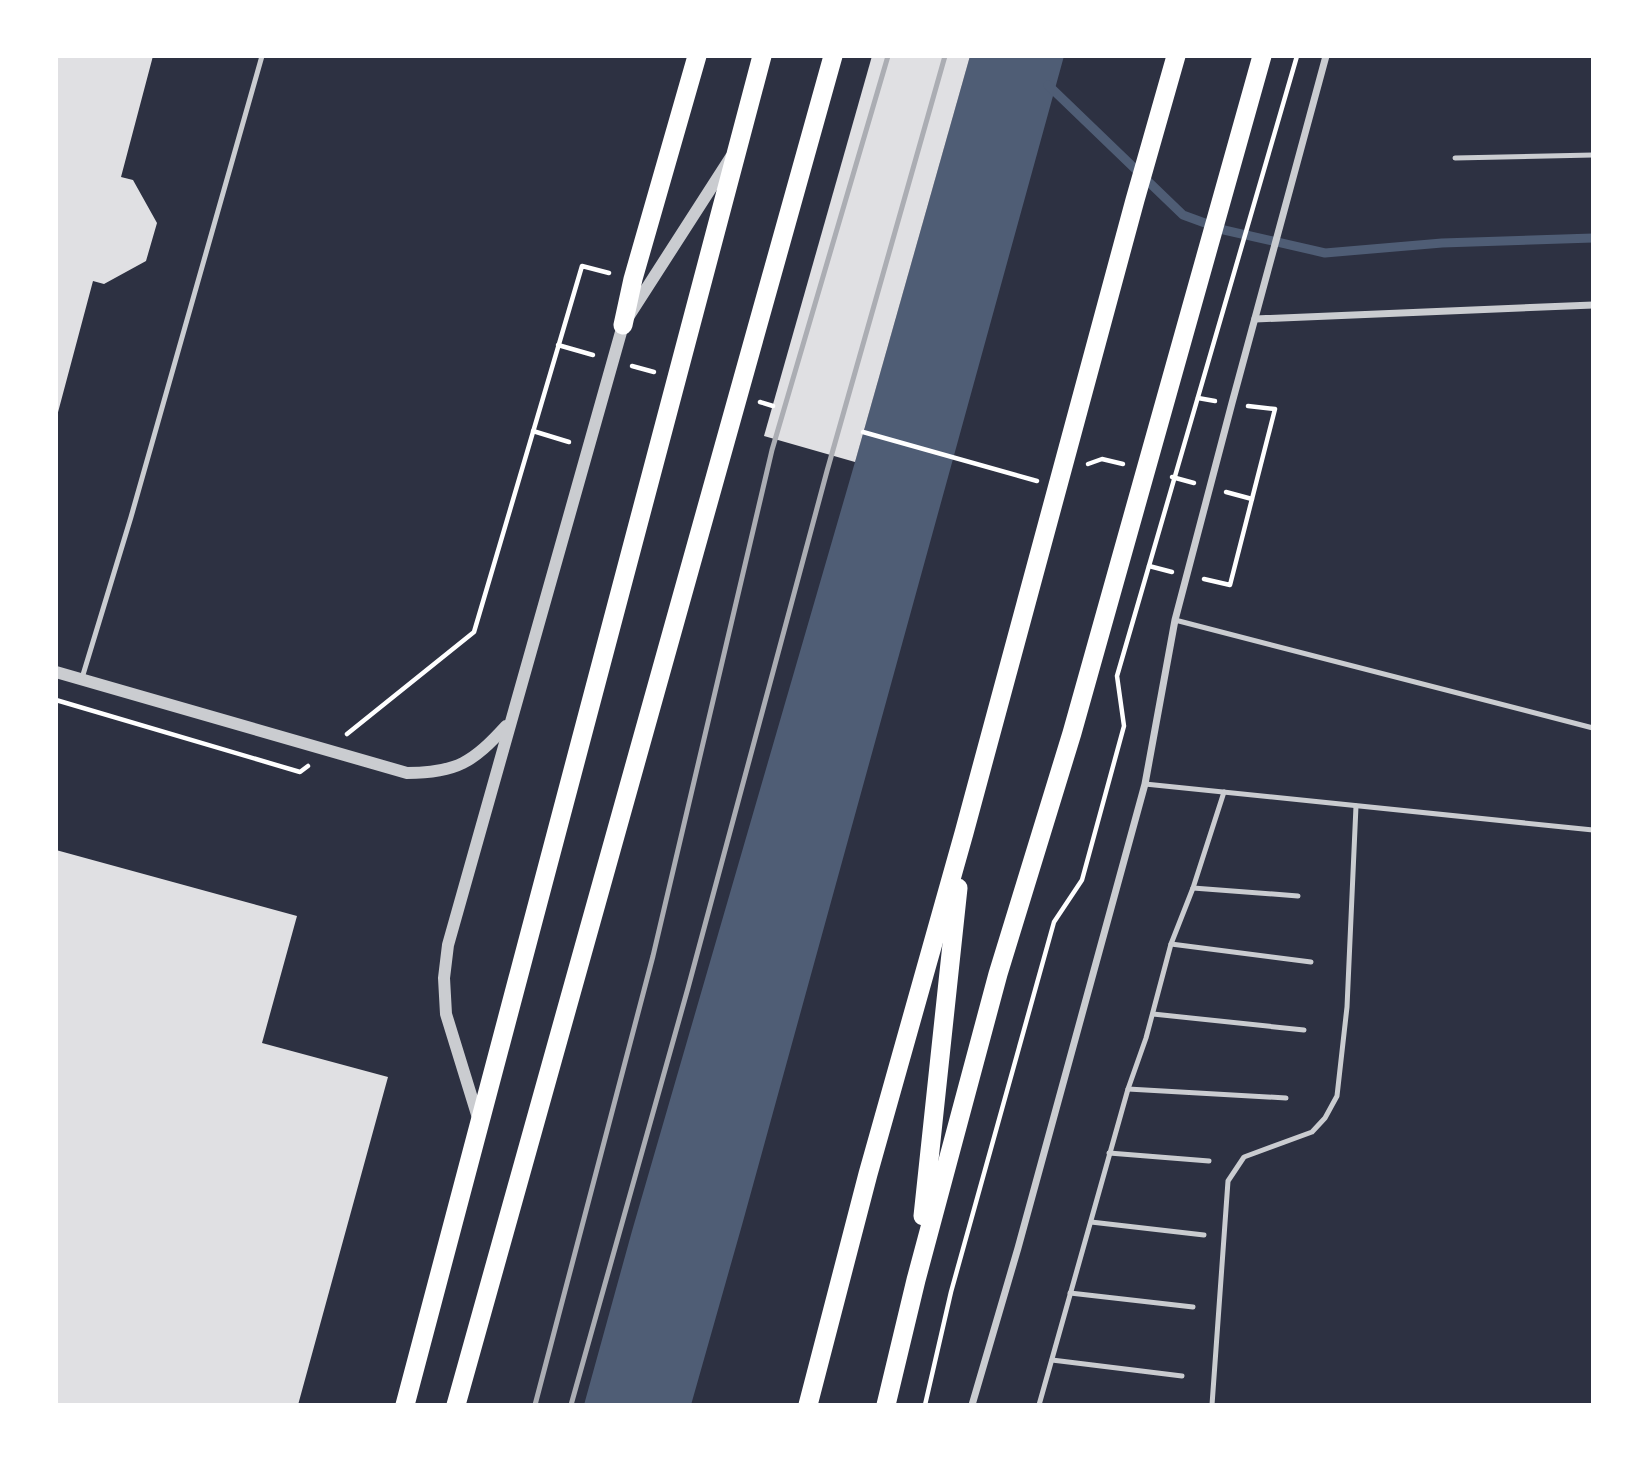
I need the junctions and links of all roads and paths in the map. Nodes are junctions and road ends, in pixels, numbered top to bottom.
1 (262, 56) edge
2 (697, 56) edge
3 (762, 56) edge
4 (833, 56) edge
5 (1177, 56) edge
6 (1262, 56) edge
7 (1297, 56) edge
8 (1326, 56) edge
9 (738, 145) junction
10 (1593, 155) edge
11 (1455, 158) dead end
12 (582, 266) dead end
13 (1593, 305) edge
14 (1255, 319) junction
15 (623, 325) junction
16 (1275, 409) dead end
17 (533, 431) junction
18 (588, 448) junction
19 (1230, 585) dead end
20 (1175, 620) junction
21 (56, 672) edge
22 (82, 679) junction
23 (56, 699) edge
24 (509, 723) junction
25 (1593, 728) edge
26 (328, 750) junction
27 (1144, 784) junction
28 (1224, 792) junction
29 (1356, 806) junction
30 (1593, 830) edge
31 (964, 833) junction
32 (1193, 888) junction
33 (1298, 895) dead end
34 (1171, 944) junction
35 (1311, 962) dead end
36 (1153, 1014) junction
37 (1304, 1030) dead end
38 (1128, 1089) junction
39 (1286, 1098) dead end
40 (480, 1123) junction
41 (1110, 1153) junction
42 (1209, 1161) dead end
43 (1090, 1222) junction
44 (1204, 1235) dead end
45 (916, 1280) junction
46 (1070, 1293) junction
47 (1193, 1307) dead end
48 (1052, 1360) junction
49 (1182, 1376) dead end
50 (405, 1405) edge
51 (456, 1405) edge
52 (808, 1405) edge
53 (886, 1405) edge
54 (925, 1405) edge
55 (972, 1405) edge
56 (1039, 1405) edge
57 (1212, 1405) edge

1 - 22 lane
2 - 15 highway
3 - 9 highway
4 - 51 highway
5 - 31 highway
6 - 45 highway
7 - 54 path
8 - 14 street
9 - 15 street
9 - 40 highway
10 - 11 lane
12 - 17 path
13 - 14 street
14 - 20 street
15 - 18 street
16 - 19 path
17 - 18 path
17 - 26 path
18 - 24 street
20 - 25 lane
20 - 27 street
21 - 22 street
22 - 26 street
23 - 26 path
24 - 26 street
24 - 40 street
27 - 28 lane
27 - 55 street
28 - 29 lane
28 - 32 lane
29 - 30 lane
29 - 57 lane
31 - 45 highway
31 - 52 highway
32 - 33 lane
32 - 34 lane
34 - 35 lane
34 - 36 lane
36 - 37 lane
36 - 38 lane
38 - 39 lane
38 - 41 lane
40 - 50 highway
41 - 42 lane
41 - 43 lane
43 - 44 lane
43 - 46 lane
45 - 53 highway
46 - 47 lane
46 - 48 lane
48 - 49 lane
48 - 56 lane

